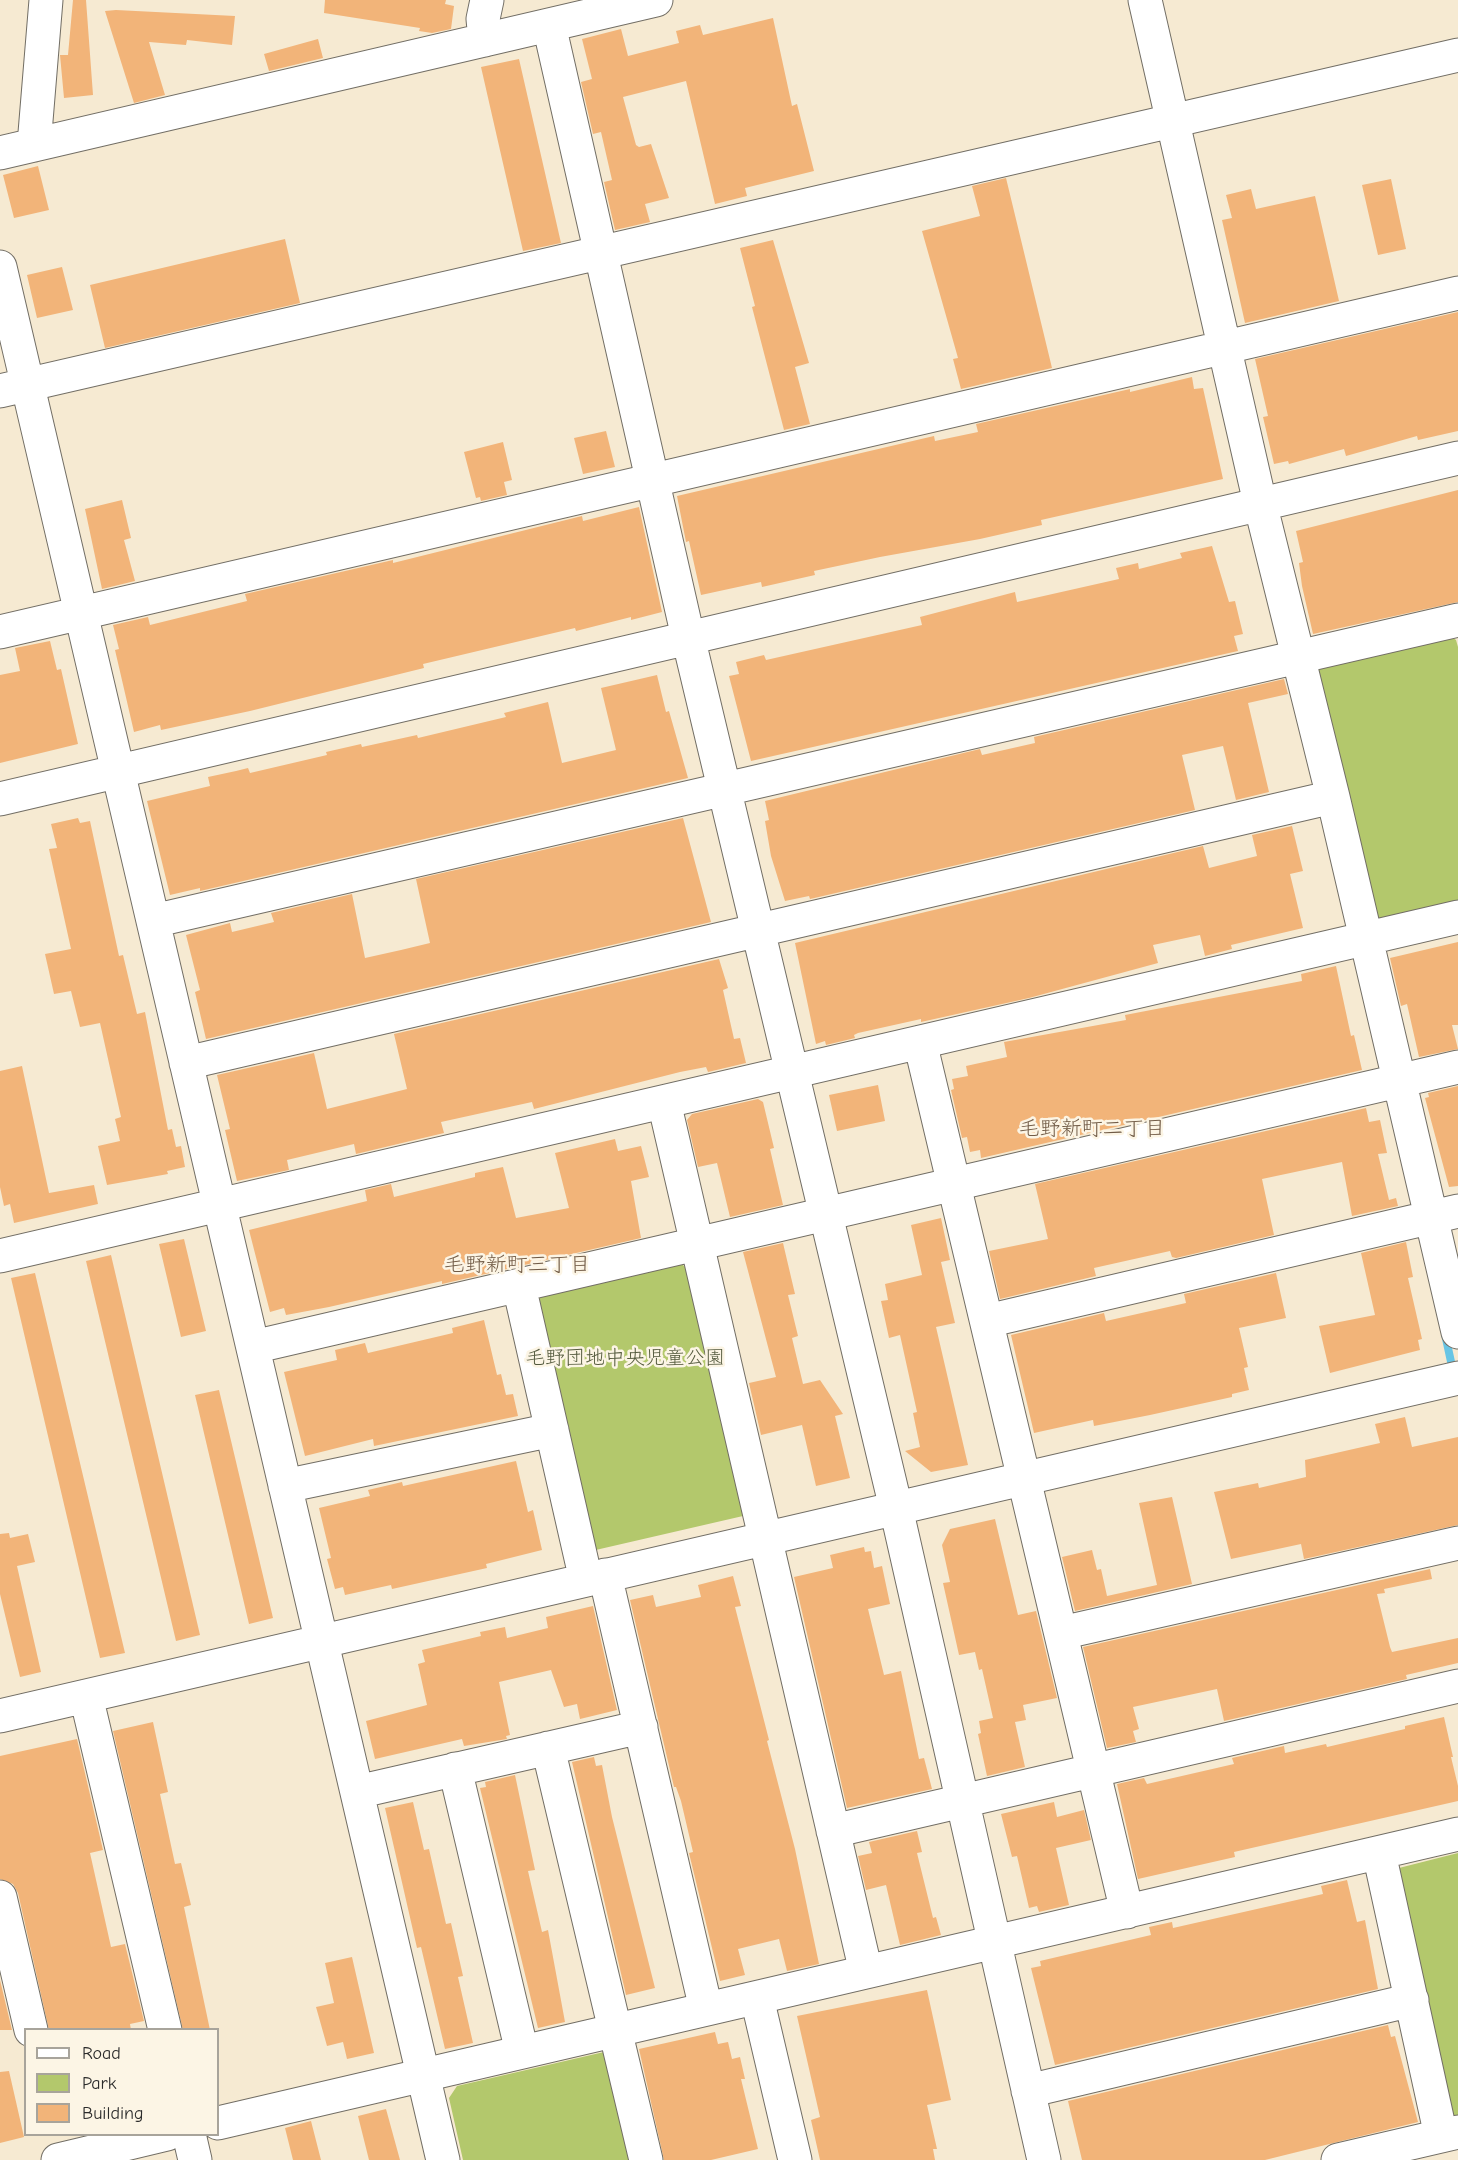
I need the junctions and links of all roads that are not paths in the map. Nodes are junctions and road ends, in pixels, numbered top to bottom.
1 (46, 0) edge
2 (487, 0) edge
3 (656, 0) edge
4 (1145, 0) edge
5 (549, 25) junction
6 (485, 40) junction
7 (1458, 55) edge
8 (1173, 121) junction
9 (34, 146) junction
10 (0, 153) edge
11 (601, 253) junction
12 (0, 267) edge
13 (1458, 292) edge
14 (1225, 347) junction
15 (14, 388) edge
16 (1458, 458) edge
17 (652, 480) junction
18 (1260, 502) junction
19 (81, 614) junction
20 (1458, 620) edge
21 (0, 632) edge
22 (688, 637) junction
23 (1300, 658) junction
24 (118, 772) junction
25 (724, 789) junction
26 (1333, 797) junction
27 (0, 799) edge
28 (1458, 917) edge
29 (153, 921) junction
30 (758, 930) junction
31 (1366, 938) junction
32 (920, 1042) junction
33 (186, 1063) junction
34 (1458, 1067) edge
35 (792, 1072) junction
36 (1399, 1081) junction
37 (664, 1102) junction
38 (954, 1184) junction
39 (219, 1205) junction
40 (826, 1214) junction
41 (1445, 1214) edge
42 (698, 1244) junction
43 (0, 1256) edge
44 (519, 1286) junction
45 (987, 1321) junction
46 (1458, 1332) edge
47 (253, 1347) junction
48 (1458, 1378) edge
49 (552, 1430) junction
50 (1024, 1479) junction
51 (285, 1486) junction
52 (896, 1508) junction
53 (765, 1539) junction
54 (1458, 1544) edge
55 (596, 1578) junction
56 (1061, 1633) junction
57 (321, 1641) junction
58 (1458, 1686) edge
59 (86, 1696) junction
60 (0, 1716) edge
61 (641, 1727) junction
62 (548, 1748) junction
63 (455, 1769) junction
64 (1093, 1771) junction
65 (357, 1792) junction
66 (961, 1802) junction
67 (833, 1831) junction
68 (1458, 1834) edge
69 (1379, 1853) junction
70 (0, 1897) edge
71 (1126, 1912) junction
72 (993, 1942) junction
73 (866, 1972) junction
74 (757, 1998) junction
75 (1412, 2000) junction
76 (706, 2009) junction
77 (32, 2028) edge
78 (165, 2028) edge
79 (615, 2031) junction
80 (522, 2052) junction
81 (423, 2075) junction
82 (1028, 2091) junction
83 (219, 2123) edge
84 (1450, 2134) edge
85 (154, 2136) edge
86 (189, 2136) edge
87 (59, 2151) edge
88 (195, 2160) edge
89 (443, 2160) edge
90 (646, 2160) edge
91 (795, 2160) edge
92 (1044, 2160) edge
93 (1338, 2160) edge

1 - 9 street
2 - 6 street
3 - 5 street
4 - 8 street
5 - 6 street
5 - 11 street
6 - 9 street
7 - 8 street
8 - 11 street
8 - 14 street
9 - 10 street
11 - 15 street
11 - 17 street
12 - 15 street
13 - 14 street
14 - 17 street
14 - 18 street
15 - 19 street
16 - 18 street
17 - 19 street
17 - 22 street
18 - 22 street
18 - 23 street
19 - 21 street
19 - 24 street
20 - 23 street
22 - 24 street
22 - 25 street
23 - 25 street
23 - 26 street
24 - 27 street
24 - 29 street
25 - 29 street
25 - 30 street
26 - 30 street
26 - 31 street
28 - 31 street
29 - 33 street
30 - 33 street
30 - 35 street
31 - 32 street
31 - 36 street
32 - 35 street
32 - 38 street
33 - 39 street
34 - 36 street
35 - 37 street
35 - 40 street
36 - 38 street
36 - 41 street
37 - 39 street
37 - 42 street
38 - 40 street
38 - 45 street
39 - 43 street
39 - 47 street
40 - 42 street
40 - 52 street
41 - 45 street
41 - 46 street
42 - 44 street
42 - 53 street
44 - 47 street
44 - 49 street
45 - 50 street
47 - 51 street
48 - 50 street
49 - 51 street
49 - 55 street
50 - 52 street
50 - 56 street
51 - 57 street
52 - 53 street
52 - 66 street
53 - 55 street
53 - 67 street
54 - 56 street
55 - 57 street
55 - 61 street
56 - 64 street
57 - 59 street
57 - 65 street
58 - 64 street
59 - 60 street
59 - 78 street
61 - 62 street
61 - 76 street
62 - 63 street
62 - 79 street
63 - 65 street
63 - 80 street
64 - 66 street
64 - 71 street
65 - 81 street
66 - 67 street
66 - 72 street
67 - 73 street
68 - 69 street
69 - 71 street
69 - 75 street
70 - 77 street
71 - 72 street
72 - 73 street
72 - 82 street
73 - 74 street
74 - 76 street
74 - 91 street
75 - 82 street
75 - 84 street
76 - 79 street
79 - 80 street
79 - 90 street
80 - 81 street
81 - 83 street
81 - 89 street
82 - 92 street
84 - 93 street
85 - 87 street
86 - 88 street

